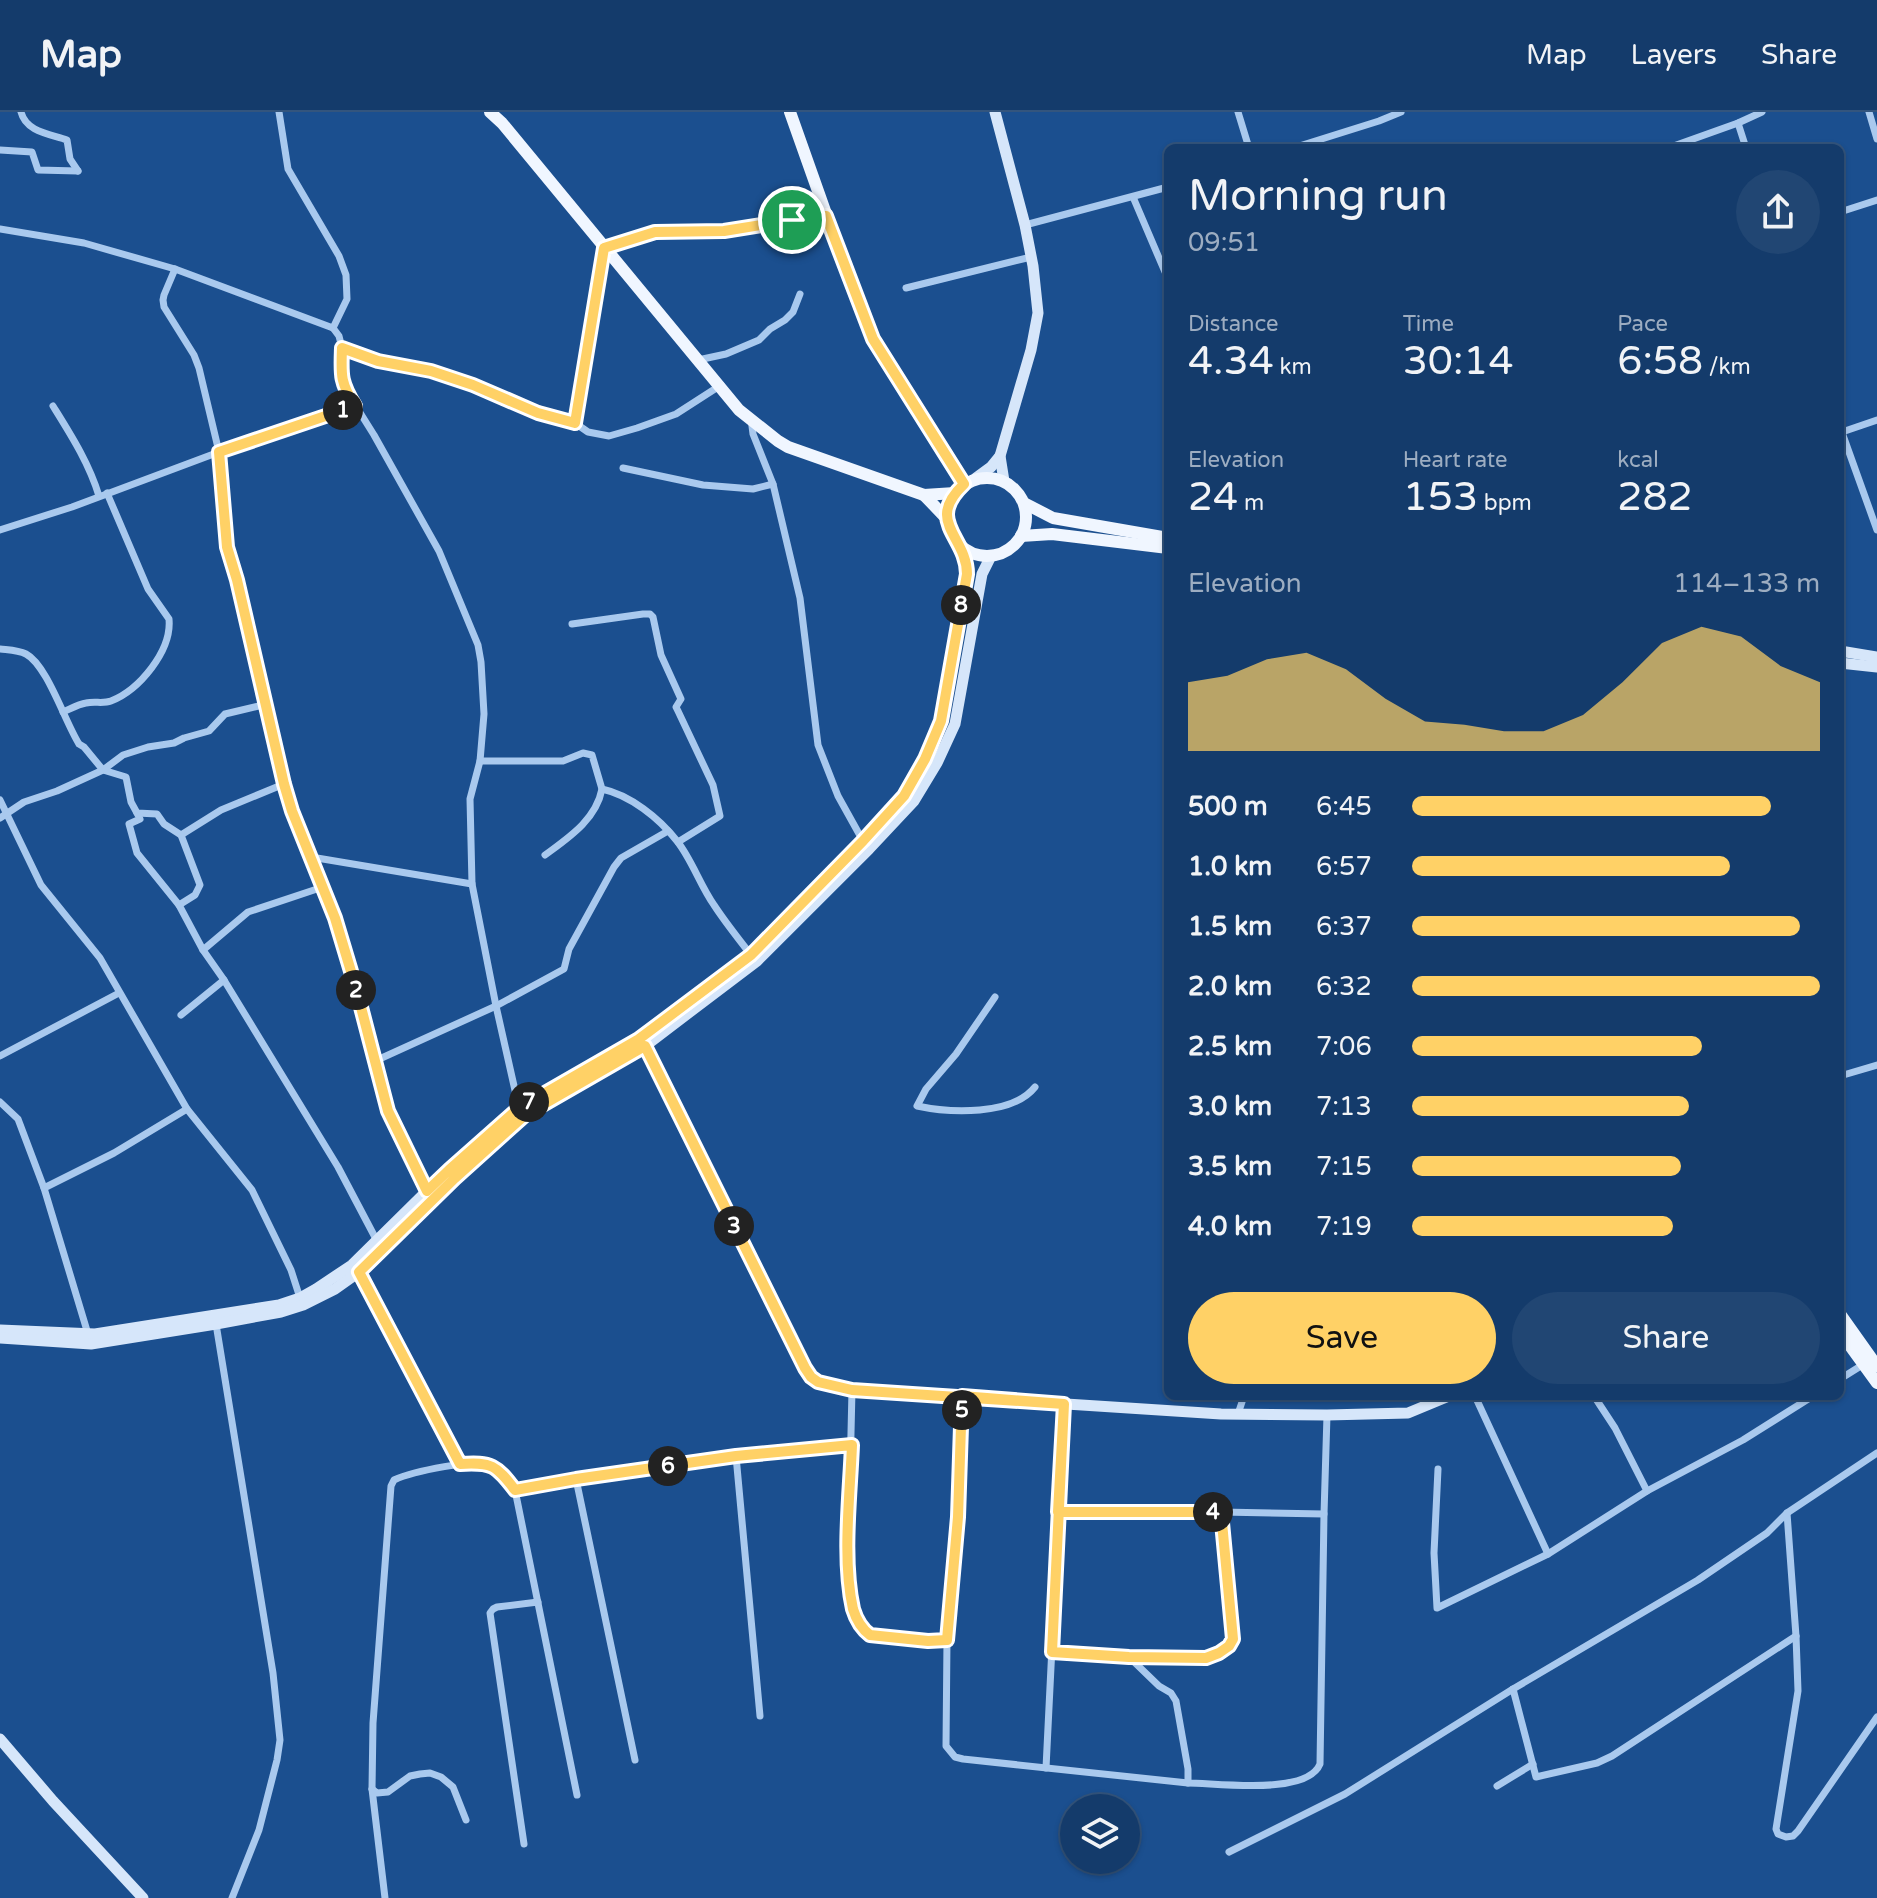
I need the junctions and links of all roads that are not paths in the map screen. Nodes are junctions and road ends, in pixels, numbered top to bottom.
1 (21, 112) edge
2 (279, 112) edge
3 (490, 112) edge
4 (790, 112) edge
5 (995, 112) edge
6 (1238, 112) edge
7 (1400, 112) edge
8 (1762, 112) edge
9 (1869, 112) edge
10 (1738, 123) junction
11 (1877, 139) edge
12 (1248, 144) edge
13 (1306, 144) edge
14 (1679, 144) edge
15 (1745, 144) edge
16 (0, 150) edge
17 (1164, 188) edge
18 (1133, 197) junction
19 (1877, 200) edge
20 (1844, 211) edge
21 (826, 216) junction
22 (1025, 225) junction
23 (0, 229) edge
24 (604, 248) junction
25 (1031, 257) junction
26 (175, 269) junction
27 (1164, 270) edge
28 (906, 288) dead end
29 (800, 294) dead end
30 (333, 328) junction
31 (342, 348) junction
32 (698, 360) junction
33 (721, 385) junction
34 (53, 406) dead end
35 (355, 406) junction
36 (751, 418) junction
37 (1877, 420) edge
38 (575, 423) junction
39 (1844, 429) edge
40 (1844, 438) edge
41 (219, 452) junction
42 (1000, 456) junction
43 (623, 468) dead end
44 (1004, 481) junction
45 (773, 484) junction
46 (965, 485) junction
47 (103, 495) junction
48 (924, 495) junction
49 (1024, 503) junction
50 (947, 519) junction
51 (0, 530) edge
52 (1877, 530) edge
53 (1021, 536) junction
54 (1164, 537) edge
55 (960, 546) junction
56 (1164, 548) edge
57 (991, 556) junction
58 (572, 624) dead end
59 (0, 649) edge
60 (1844, 652) edge
61 (1877, 657) edge
62 (1844, 663) edge
63 (1877, 667) edge
64 (267, 704) junction
65 (63, 712) junction
66 (480, 761) junction
67 (103, 770) junction
68 (284, 784) junction
69 (602, 789) junction
70 (0, 800) edge
71 (137, 813) junction
72 (3, 816) edge
73 (882, 828) junction
74 (668, 831) junction
75 (181, 835) junction
76 (863, 841) junction
77 (678, 842) junction
78 (545, 855) dead end
79 (311, 857) junction
80 (472, 884) junction
81 (323, 887) junction
82 (179, 905) junction
83 (203, 950) junction
84 (751, 955) junction
85 (224, 980) junction
86 (119, 993) junction
87 (995, 997) dead end
88 (496, 1006) junction
89 (181, 1015) dead end
90 (645, 1046) junction
91 (0, 1056) edge
92 (375, 1061) junction
93 (1877, 1065) edge
94 (1844, 1075) edge
95 (1035, 1087) dead end
96 (0, 1102) edge
97 (519, 1108) junction
98 (187, 1109) junction
99 (452, 1174) junction
100 (44, 1188) junction
101 (427, 1191) junction
102 (377, 1241) junction
103 (359, 1272) junction
104 (300, 1298) junction
105 (1844, 1321) edge
106 (189, 1324) junction
107 (216, 1324) junction
108 (0, 1330) edge
109 (88, 1334) junction
110 (1844, 1336) edge
111 (0, 1338) edge
112 (1870, 1365) edge
113 (1844, 1377) edge
114 (1877, 1383) edge
115 (852, 1390) junction
116 (962, 1396) junction
117 (1243, 1400) edge
118 (1439, 1400) edge
119 (1477, 1400) edge
120 (1597, 1400) edge
121 (1807, 1400) edge
122 (1064, 1404) junction
123 (1238, 1414) junction
124 (1327, 1415) junction
125 (852, 1445) junction
126 (1877, 1453) edge
127 (736, 1456) junction
128 (460, 1464) junction
129 (1438, 1469) dead end
130 (576, 1479) junction
131 (515, 1490) junction
132 (1647, 1491) junction
133 (1058, 1512) junction
134 (1221, 1512) junction
135 (1787, 1513) junction
136 (1324, 1514) junction
137 (1548, 1554) junction
138 (538, 1602) junction
139 (1796, 1636) junction
140 (947, 1640) junction
141 (1052, 1652) junction
142 (1129, 1657) junction
143 (1513, 1689) junction
144 (760, 1716) dead end
145 (1877, 1717) edge
146 (0, 1739) edge
147 (635, 1760) dead end
148 (1533, 1764) junction
149 (1046, 1768) junction
150 (1188, 1783) junction
151 (1497, 1786) dead end
152 (372, 1789) junction
153 (577, 1795) dead end
154 (466, 1820) dead end
155 (524, 1844) dead end
156 (1229, 1852) dead end
157 (143, 1898) edge
158 (232, 1898) edge
159 (385, 1898) edge

1 - 16 street
2 - 30 street
3 - 24 main road
4 - 21 main road
5 - 22 street
6 - 12 street
7 - 13 street
8 - 10 street
9 - 11 street
10 - 14 street
10 - 15 street
17 - 18 street
18 - 22 street
18 - 27 street
19 - 20 street
21 - 24 street
21 - 46 main road
22 - 25 street
23 - 26 street
24 - 32 main road
24 - 38 street
25 - 28 street
25 - 42 street
26 - 30 street
26 - 41 street
29 - 32 street
30 - 31 street
31 - 35 street
31 - 38 street
32 - 33 main road
33 - 36 main road
33 - 38 street
34 - 47 street
35 - 41 street
35 - 66 street
36 - 45 street
36 - 48 main road
37 - 39 street
40 - 52 street
41 - 47 street
41 - 64 street
42 - 44 street
42 - 46 street
43 - 45 street
44 - 46 main road
44 - 49 main road
45 - 76 street
46 - 48 main road
46 - 50 main road
47 - 51 street
47 - 65 street
48 - 50 main road
49 - 53 main road
49 - 54 main road
50 - 55 main road
53 - 56 main road
53 - 57 main road
55 - 57 main road
55 - 73 street
57 - 73 street
58 - 77 street
59 - 65 street
60 - 61 street
62 - 63 street
64 - 67 street
64 - 68 street
65 - 67 street
66 - 69 street
66 - 80 street
67 - 71 street
67 - 72 street
68 - 75 street
68 - 79 street
69 - 74 street
69 - 78 street
70 - 72 street
71 - 75 street
71 - 82 street
72 - 86 street
73 - 76 street
73 - 90 street
74 - 77 street
74 - 88 street
75 - 82 street
76 - 84 street
77 - 84 street
79 - 80 street
79 - 81 street
80 - 88 street
81 - 83 street
81 - 92 street
82 - 83 street
83 - 85 street
84 - 97 street
85 - 89 street
85 - 102 street
86 - 91 street
86 - 98 street
87 - 95 street
88 - 92 street
88 - 97 street
90 - 99 street
90 - 115 street
92 - 101 street
93 - 94 street
96 - 100 street
97 - 99 street
98 - 100 street
98 - 104 street
99 - 101 street
99 - 103 street
100 - 109 street
101 - 102 street
102 - 104 street
103 - 107 street
103 - 128 street
104 - 106 street
105 - 112 main road
106 - 107 street
106 - 109 street
106 - 111 street
107 - 158 street
108 - 109 street
110 - 112 main road
112 - 113 street
112 - 114 main road
115 - 116 street
115 - 125 street
116 - 122 street
116 - 140 street
117 - 123 street
118 - 124 street
119 - 137 street
120 - 132 street
121 - 132 street
122 - 123 street
122 - 133 street
123 - 124 street
124 - 136 street
125 - 127 street
125 - 140 street
126 - 135 street
127 - 130 street
127 - 144 street
128 - 131 street
128 - 152 street
129 - 137 street
130 - 131 street
130 - 147 street
131 - 138 street
132 - 137 street
133 - 134 street
133 - 141 street
134 - 136 street
134 - 142 street
135 - 139 street
135 - 143 street
136 - 150 street
138 - 153 street
138 - 155 street
139 - 145 street
139 - 148 street
140 - 149 street
141 - 142 street
141 - 149 street
142 - 150 street
143 - 148 street
143 - 156 street
146 - 157 street
148 - 151 street
149 - 150 street
152 - 154 street
152 - 159 street

